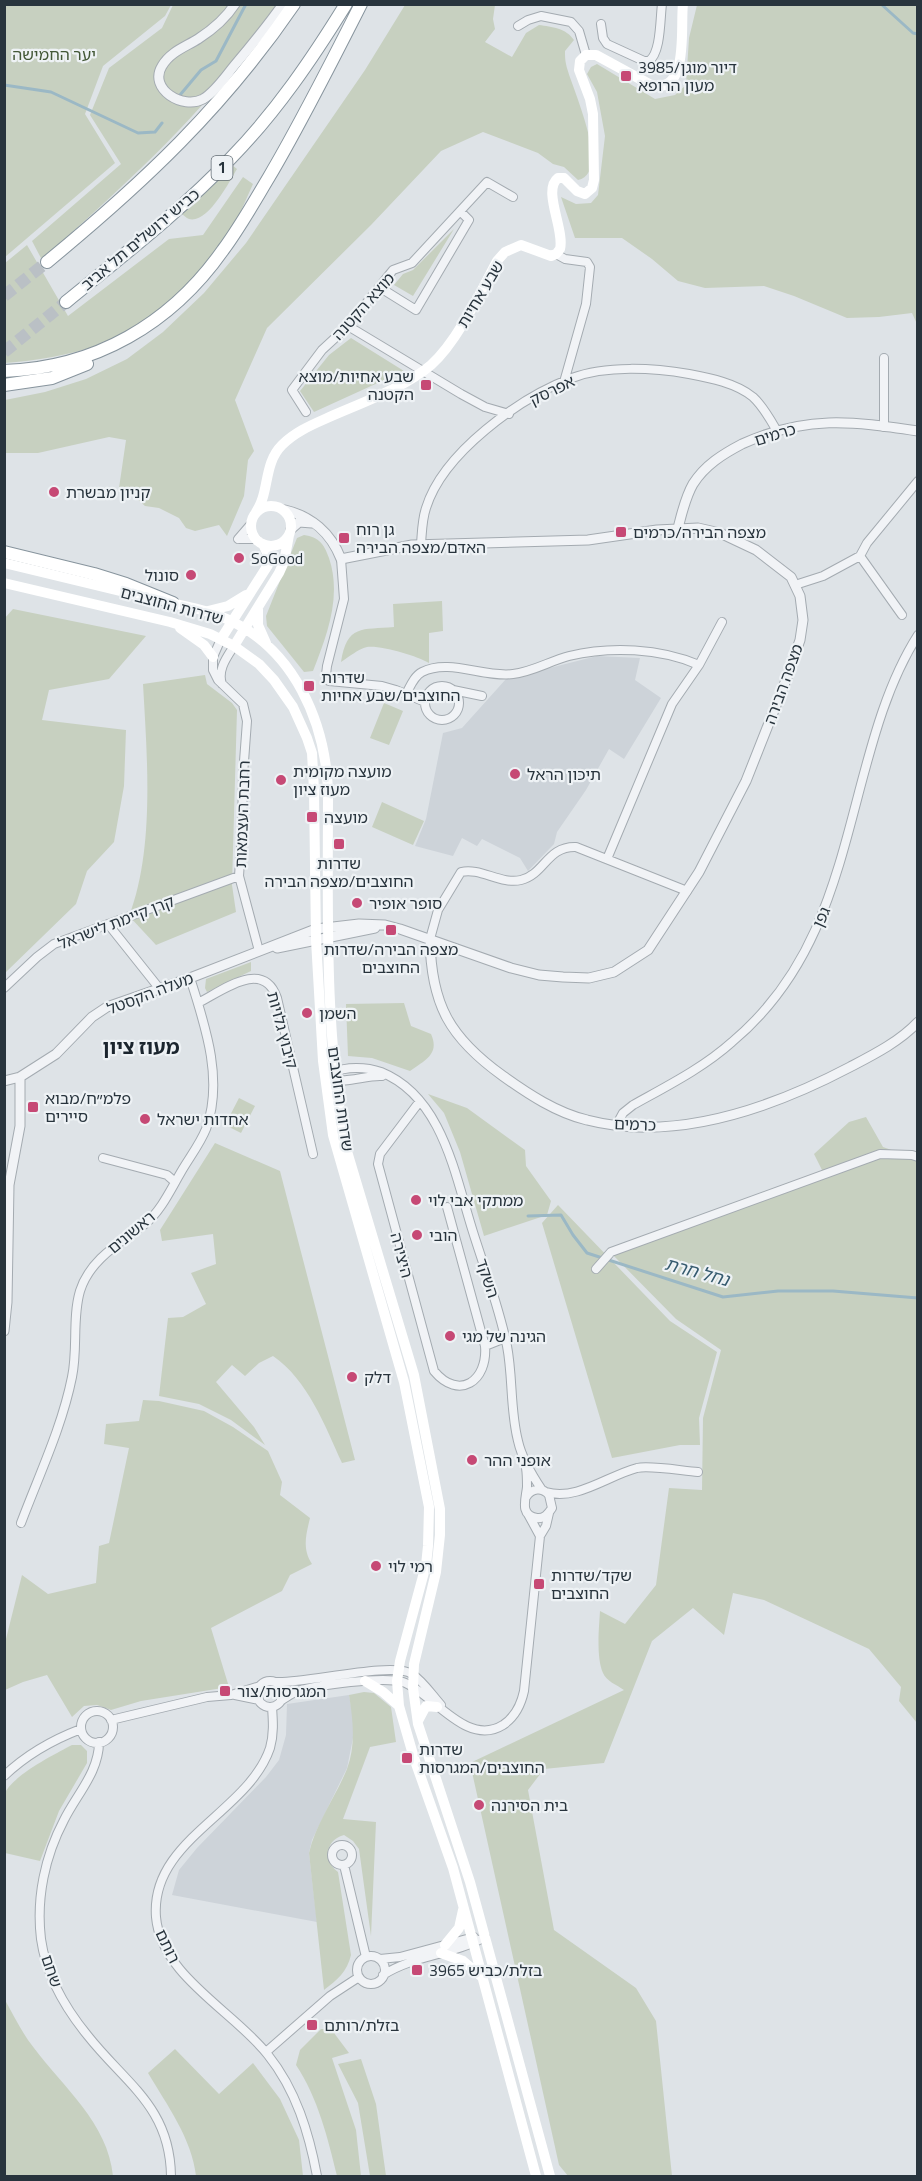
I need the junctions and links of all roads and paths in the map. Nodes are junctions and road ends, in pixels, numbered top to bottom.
1 (235, 4) edge
2 (283, 4) edge
3 (294, 4) edge
4 (346, 4) edge
5 (361, 4) edge
6 (662, 4) edge
7 (683, 4) edge
8 (601, 24) dead end
9 (518, 26) dead end
10 (586, 55) junction
11 (513, 196) dead end
12 (460, 211) junction
13 (556, 254) junction
14 (46, 262) tunnel mouth
15 (379, 287) junction
16 (66, 302) tunnel mouth
17 (156, 319) junction
18 (348, 326) junction
19 (884, 358) dead end
20 (4, 371) edge
21 (423, 371) junction
22 (564, 382) junction
23 (4, 385) edge
24 (306, 412) dead end
25 (509, 414) junction
26 (884, 427) junction
27 (777, 431) junction
28 (918, 431) edge
29 (268, 472) junction
30 (918, 481) edge
31 (283, 509) junction
32 (256, 512) junction
33 (319, 527) junction
34 (678, 528) junction
35 (290, 532) junction
36 (259, 542) junction
37 (421, 544) junction
38 (4, 552) edge
39 (860, 556) junction
40 (341, 559) junction
41 (4, 563) edge
42 (4, 583) edge
43 (795, 585) junction
44 (253, 590) junction
45 (173, 603) junction
46 (259, 606) junction
47 (205, 611) junction
48 (902, 615) dead end
49 (231, 621) junction
50 (170, 622) junction
51 (722, 622) dead end
52 (244, 629) junction
53 (918, 635) edge
54 (220, 639) junction
55 (234, 646) junction
56 (267, 646) junction
57 (213, 657) junction
58 (699, 665) junction
59 (223, 685) junction
60 (453, 690) junction
61 (406, 694) junction
62 (482, 696) dead end
63 (425, 702) junction
64 (607, 860) junction
65 (239, 876) junction
66 (687, 891) junction
67 (108, 924) junction
68 (327, 926) junction
69 (384, 926) junction
70 (316, 928) junction
71 (321, 939) junction
72 (430, 939) junction
73 (260, 951) junction
74 (190, 978) junction
75 (4, 988) edge
76 (159, 988) junction
77 (198, 1003) junction
78 (918, 1022) edge
79 (332, 1076) junction
80 (20, 1077) junction
81 (4, 1081) edge
82 (420, 1101) junction
83 (617, 1124) junction
84 (313, 1154) dead end
85 (918, 1157) edge
86 (103, 1158) dead end
87 (176, 1182) junction
88 (447, 1207) dead end
89 (596, 1269) dead end
90 (4, 1331) edge
91 (505, 1338) junction
92 (485, 1346) junction
93 (526, 1464) junction
94 (698, 1472) dead end
95 (544, 1491) junction
96 (575, 1492) junction
97 (526, 1497) junction
98 (551, 1510) junction
99 (528, 1514) junction
100 (21, 1522) dead end
101 (540, 1536) junction
102 (414, 1675) junction
103 (398, 1676) junction
104 (365, 1681) junction
105 (276, 1682) junction
106 (260, 1686) junction
107 (413, 1688) junction
108 (231, 1695) junction
109 (259, 1700) junction
110 (282, 1700) junction
111 (272, 1707) junction
112 (399, 1707) junction
113 (437, 1707) junction
114 (450, 1715) junction
115 (111, 1720) junction
116 (418, 1724) junction
117 (81, 1730) junction
118 (99, 1743) junction
119 (4, 1776) edge
120 (344, 1865) dead end
121 (463, 1906) junction
122 (485, 1937) junction
123 (472, 1940) junction
124 (443, 1949) junction
125 (366, 1957) junction
126 (380, 1959) junction
127 (384, 1975) junction
128 (482, 1977) junction
129 (356, 1979) junction
130 (266, 2052) junction
131 (171, 2176) edge
132 (317, 2176) edge
133 (536, 2176) edge
134 (550, 2176) edge

1 - 2 street
3 - 14 highway
4 - 16 highway, כביש ירושלים תל אביב / 1
5 - 17 highway
6 - 8 street
7 - 10 main road
9 - 10 street
10 - 13 main road
11 - 12 street, מוצא הקטנה
12 - 15 street, מוצא הקטנה
12 - 15 street
13 - 21 main road, שבע אחיות
13 - 22 street
15 - 18 street, מוצא הקטנה
17 - 20 highway
17 - 23 highway
18 - 21 street
18 - 24 street, מוצא הקטנה
19 - 26 street
21 - 25 street
21 - 29 main road, שבע אחיות
22 - 25 street, אפרסק
22 - 27 street, אפרסק
25 - 37 street, אפרסק
26 - 27 street, כרמים
26 - 28 street, כרמים
27 - 34 street, כרמים
29 - 31 main road
29 - 32 main road, שבע אחיות
30 - 39 street
31 - 32 main road
31 - 33 street
31 - 35 main road
32 - 36 main road
33 - 35 street
33 - 40 street
34 - 37 street, מצפה הבירה
34 - 43 street, מצפה הבירה
35 - 36 main road
35 - 46 main road
36 - 44 main road
37 - 40 street, מצפה הבירה
38 - 45 highway
39 - 43 street
39 - 48 street
40 - 61 street
41 - 45 main road, שדרות החוצבים
42 - 50 main road, שדרות החוצבים
43 - 66 street, מצפה הבירה
44 - 47 main road
44 - 49 main road
45 - 47 main road, שדרות החוצבים
46 - 52 main road
46 - 56 main road
47 - 49 main road, שדרות החוצבים
49 - 52 main road, שדרות החוצבים
49 - 54 main road
50 - 54 main road, שדרות החוצבים
50 - 57 main road
51 - 58 street
52 - 55 main road
52 - 56 main road, שדרות החוצבים
53 - 83 street, גפן
54 - 55 main road, שדרות החוצבים
54 - 57 street
55 - 59 street
55 - 70 main road, שדרות החוצבים
56 - 68 main road, שדרות החוצבים
57 - 59 street, רחבת העצמאות
58 - 61 street
58 - 64 street
59 - 65 street, רחבת העצמאות
60 - 62 street
60 - 63 street
60 - 63 street
61 - 63 street
64 - 66 street
64 - 72 street
65 - 67 street, קרן קיימת לישראל
65 - 73 street, רחבת העצמאות
66 - 72 street, מצפה הבירה
67 - 75 street, קרן קיימת לישראל
67 - 76 street
68 - 69 street, מצפה הבירה
68 - 70 street, מעלה הקסטל
68 - 71 main road, שדרות החוצבים
69 - 71 street, מצפה הבירה
69 - 72 street, מצפה הבירה
70 - 71 main road, שדרות החוצבים
70 - 73 street, מעלה הקסטל
71 - 73 street, מעלה הקסטל
71 - 79 main road, שדרות החוצבים
72 - 83 street, כרמים
73 - 74 street, מעלה הקסטל
74 - 76 street, מעלה הקסטל
74 - 77 street, ראשונים
76 - 80 street, מעלה הקסטל
77 - 84 street, קיבוץ גלויות
77 - 87 street, ראשונים
78 - 83 street, כרמים
79 - 82 street
79 - 102 main road, שדרות החוצבים
79 - 103 main road, שדרות החוצבים
80 - 81 street, מעלה הקסטל
80 - 90 street
82 - 91 street, השקד
82 - 92 street, היצירה
85 - 89 street
86 - 87 street
87 - 100 street, ראשונים
88 - 92 street, היצירה
91 - 92 street
91 - 93 street, השקד
93 - 95 street, השקד
93 - 97 street, השקד
94 - 96 street
95 - 96 street
95 - 97 street
95 - 98 street
96 - 98 street
97 - 99 street
98 - 99 street
98 - 101 street
99 - 101 street
101 - 114 street
102 - 103 street
102 - 107 main road, שדרות החוצבים
102 - 114 street
103 - 104 street
103 - 105 street
103 - 107 street
103 - 112 main road, שדרות החוצבים
104 - 110 street
104 - 112 main road
105 - 106 street
105 - 110 street
106 - 108 street
106 - 109 street
107 - 113 street
107 - 116 main road, שדרות החוצבים
108 - 109 street
108 - 115 street
109 - 111 street
110 - 111 street
111 - 130 street, רותם
112 - 121 main road, שדרות החוצבים
113 - 114 street
113 - 116 main road
115 - 117 street
115 - 118 street
116 - 122 main road, שדרות החוצבים
117 - 118 street
117 - 119 street
118 - 131 street, שחם
120 - 125 street
121 - 123 main road, שדרות החוצבים
121 - 124 main road
122 - 123 street
122 - 134 main road, שדרות החוצבים
123 - 124 street
123 - 128 main road, שדרות החוצבים
124 - 126 street
124 - 127 street
124 - 128 main road
125 - 126 street
125 - 129 street
126 - 127 street
127 - 129 street
128 - 133 main road, שדרות החוצבים
129 - 130 street
130 - 132 street, רותם

